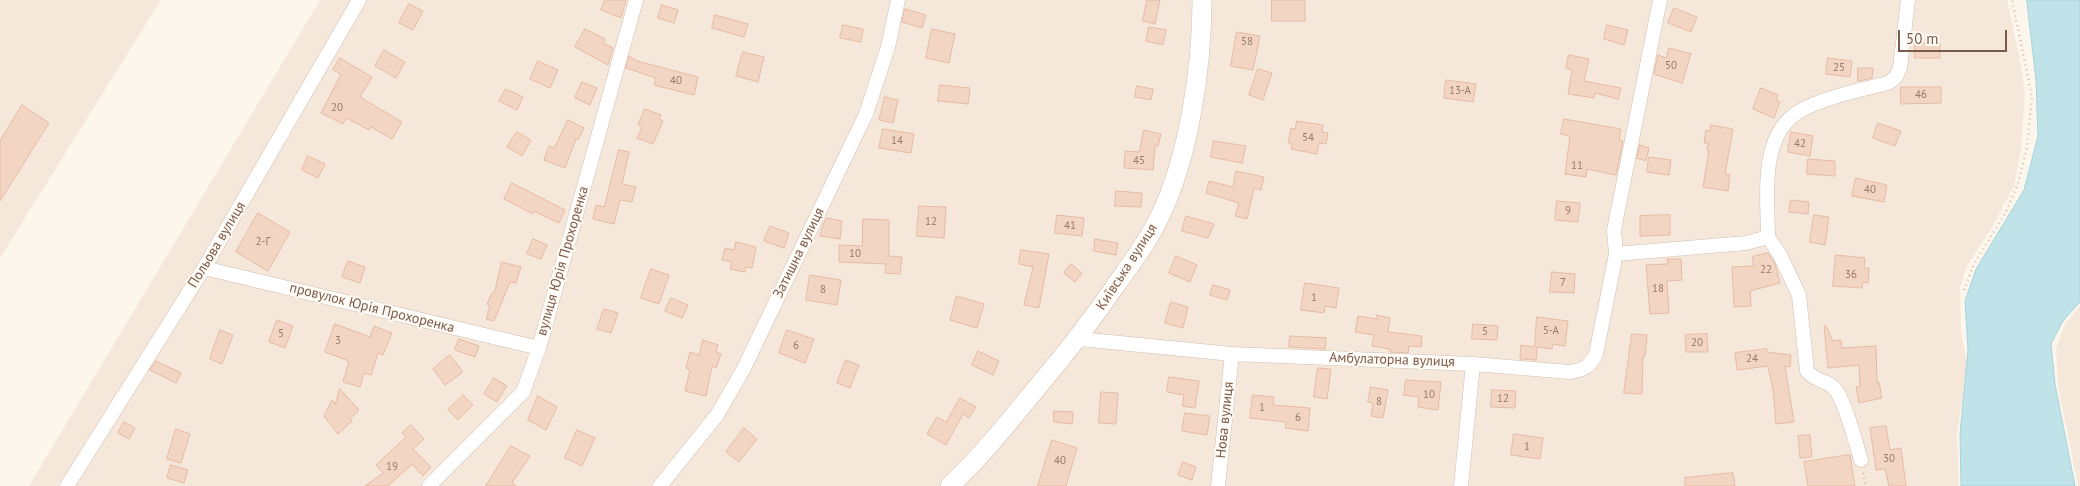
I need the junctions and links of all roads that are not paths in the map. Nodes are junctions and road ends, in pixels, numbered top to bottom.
1 (359, 0) edge
2 (636, 0) edge
3 (898, 0) edge
4 (1202, 0) edge
5 (1660, 0) edge
6 (1908, 0) edge
7 (1768, 237) junction
8 (1616, 254) junction
9 (204, 268) junction
10 (1079, 339) junction
11 (539, 348) junction
12 (1232, 354) junction
13 (1473, 364) junction
14 (1861, 460) dead end
15 (67, 486) edge
16 (429, 486) edge
17 (660, 486) edge
18 (950, 486) edge
19 (1218, 486) edge
20 (1462, 486) edge

1 - 9 street, Польова вулиця
2 - 11 street, вулиця Юрія Прохоренка
3 - 17 street, Затишна вулиця
4 - 10 street, Київська вулиця
5 - 8 street, Амбулаторна вулиця
6 - 7 street
7 - 8 street
7 - 14 street
8 - 13 street, Амбулаторна вулиця
9 - 11 street, провулок Юрія Прохоренка
9 - 15 street, Польова вулиця
10 - 12 street, Амбулаторна вулиця
10 - 18 street, Київська вулиця
11 - 16 street, вулиця Юрія Прохоренка
12 - 13 street, Амбулаторна вулиця
12 - 19 street, Нова вулиця
13 - 20 street

